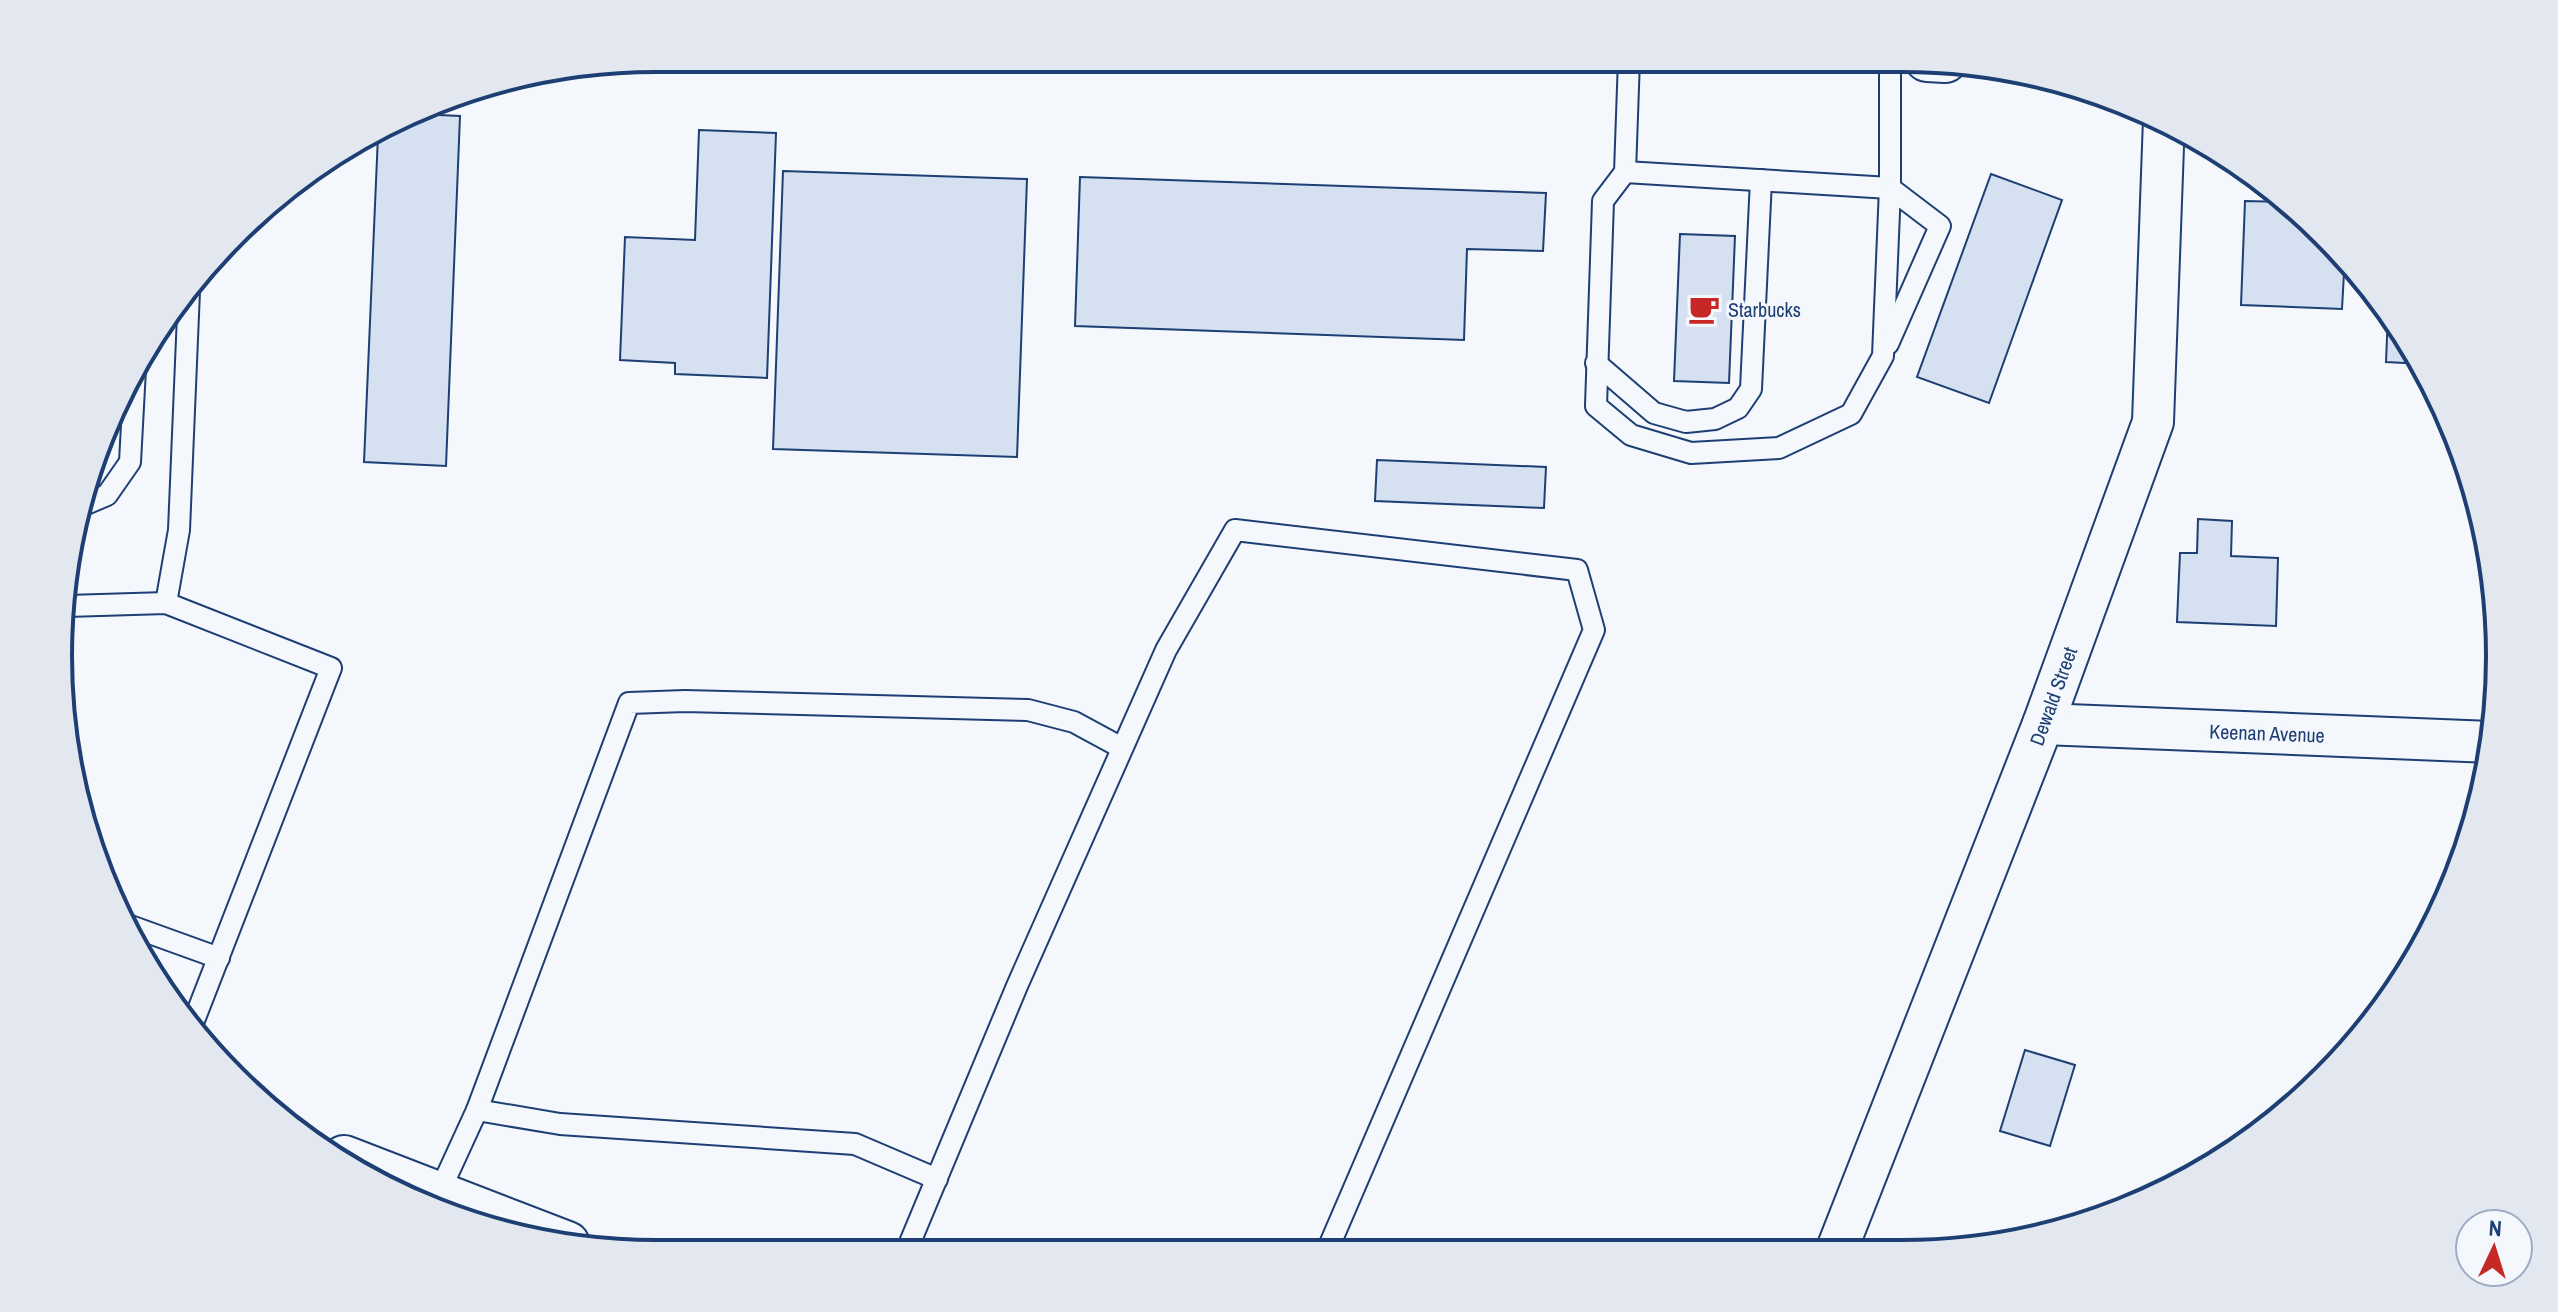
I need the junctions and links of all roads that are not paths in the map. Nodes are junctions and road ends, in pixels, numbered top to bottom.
1 (1629, 72) edge
2 (1890, 72) edge
3 (2163, 134) edge
4 (1625, 172) junction
5 (1761, 180) junction
6 (1890, 188) junction
7 (188, 306) edge
8 (1883, 356) junction
9 (1596, 363) junction
10 (134, 395) edge
11 (93, 501) edge
12 (166, 603) junction
13 (74, 608) edge
14 (2043, 724) junction
15 (2479, 742) edge
16 (1122, 748) junction
17 (140, 930) edge
18 (219, 958) junction
19 (196, 1016) edge
20 (477, 1110) junction
21 (393, 1177) edge
22 (937, 1179) junction
23 (438, 1195) junction
24 (500, 1218) edge
25 (911, 1240) edge
26 (1332, 1240) edge
27 (1841, 1240) edge

1 - 4 lane
2 - 6 lane
3 - 14 street, Dewald Street
4 - 5 lane
4 - 9 lane
5 - 6 lane
5 - 9 lane
6 - 8 lane
6 - 8 lane
7 - 12 lane
8 - 9 lane
10 - 11 lane
12 - 13 lane
12 - 18 lane
14 - 15 street, Keenan Avenue
14 - 27 street, Dewald Street
16 - 20 lane
16 - 22 lane
16 - 26 lane
17 - 18 lane
18 - 19 lane
20 - 22 lane
20 - 23 lane
21 - 23 street
22 - 25 lane
23 - 24 street

